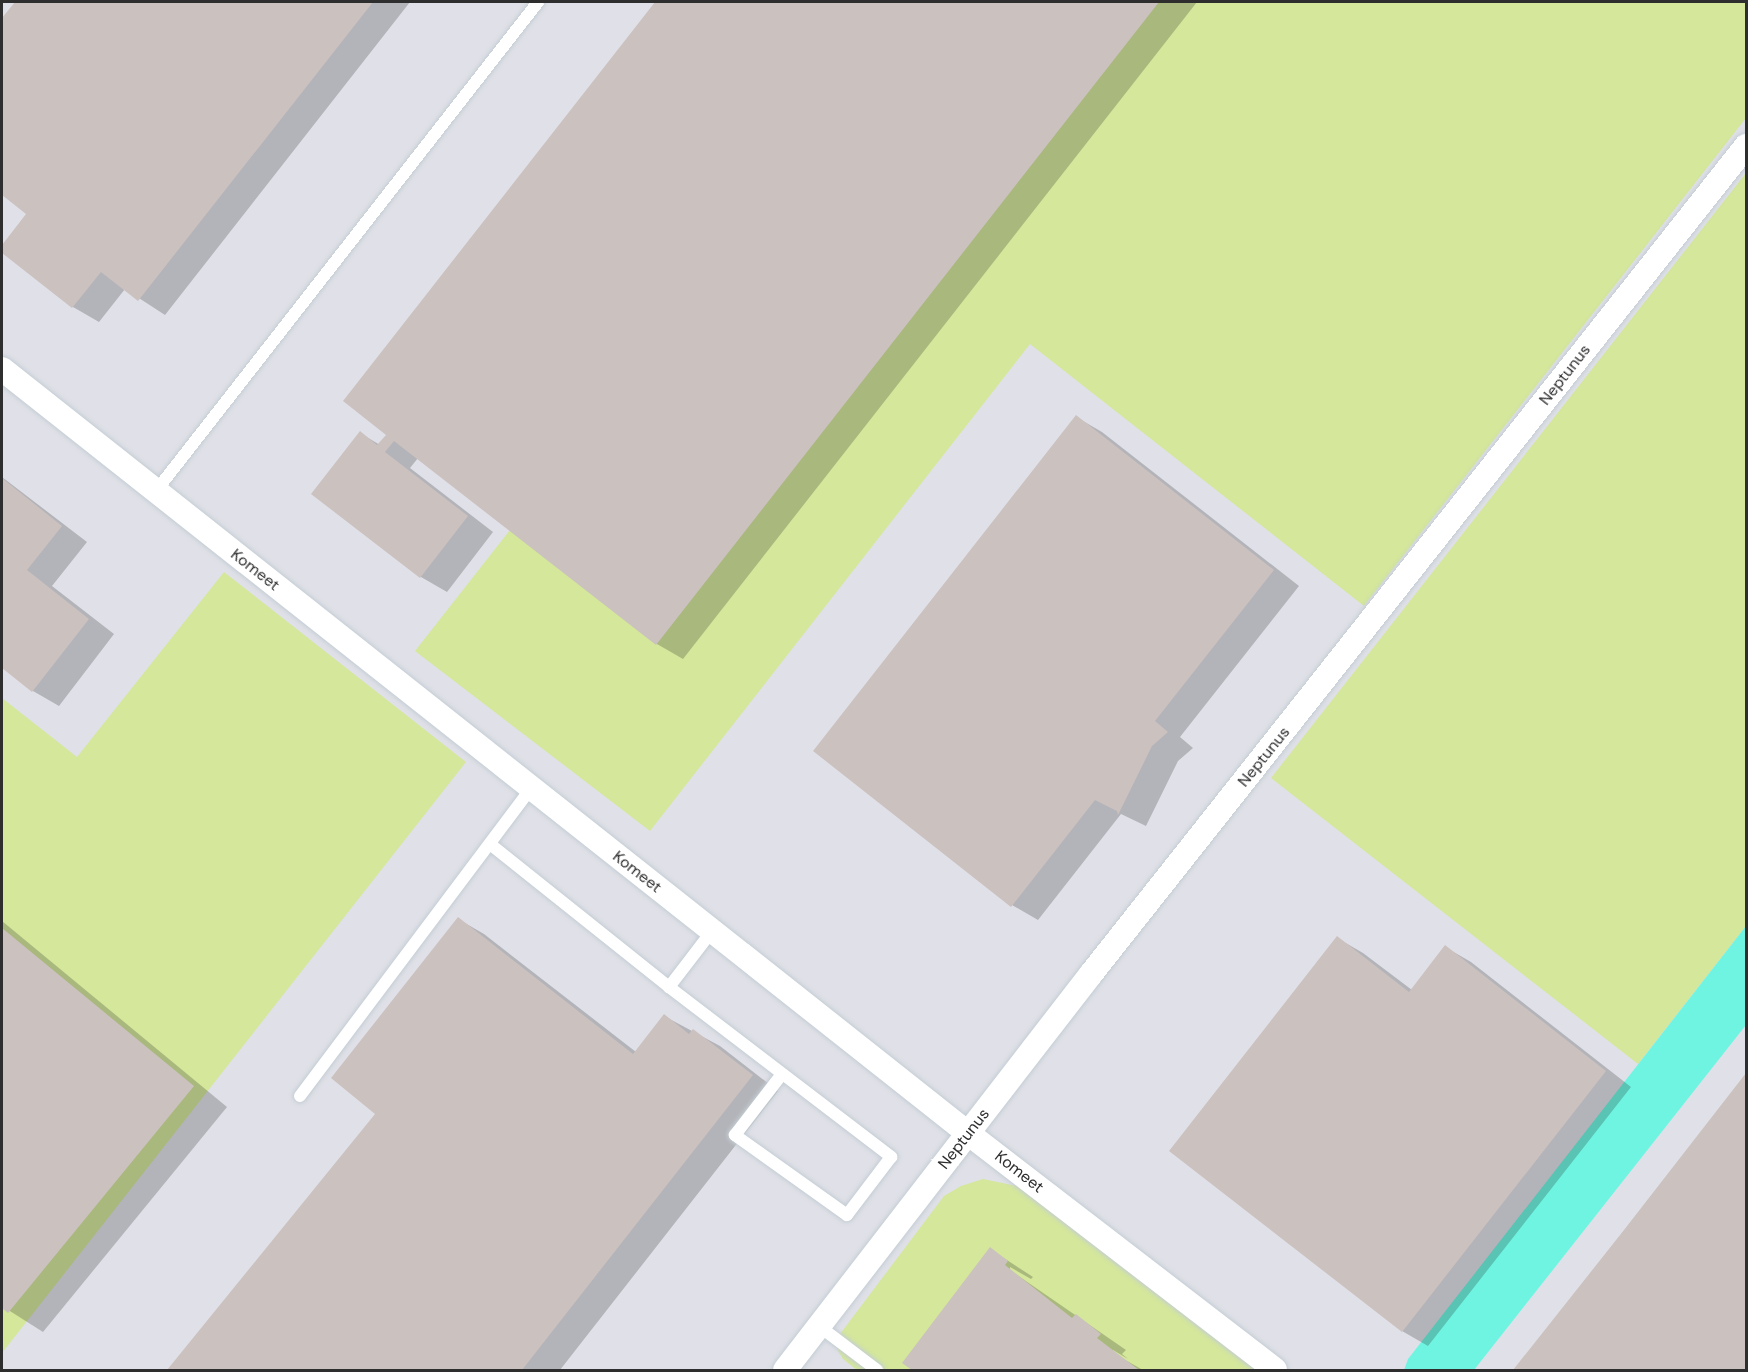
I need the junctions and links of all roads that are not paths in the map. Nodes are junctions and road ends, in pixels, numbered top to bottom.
1 (538, 2) edge
2 (1746, 146) edge
3 (2, 369) edge
4 (156, 491) junction
5 (531, 788) junction
6 (490, 843) junction
7 (712, 931) junction
8 (669, 987) junction
9 (782, 1074) junction
10 (300, 1096) dead end
11 (969, 1134) junction
12 (819, 1326) junction
13 (785, 1371) edge
14 (877, 1371) edge
15 (1275, 1371) edge

1 - 4 lane
2 - 11 street, Neptunus
3 - 4 street, Komeet
4 - 5 street, Komeet
5 - 6 lane
5 - 7 street, Komeet
6 - 8 lane
6 - 10 lane
7 - 8 lane
7 - 11 street, Komeet
8 - 9 lane
9 - 9 lane
11 - 12 street, Neptunus
11 - 15 street, Komeet
12 - 13 street, Neptunus
12 - 14 lane

